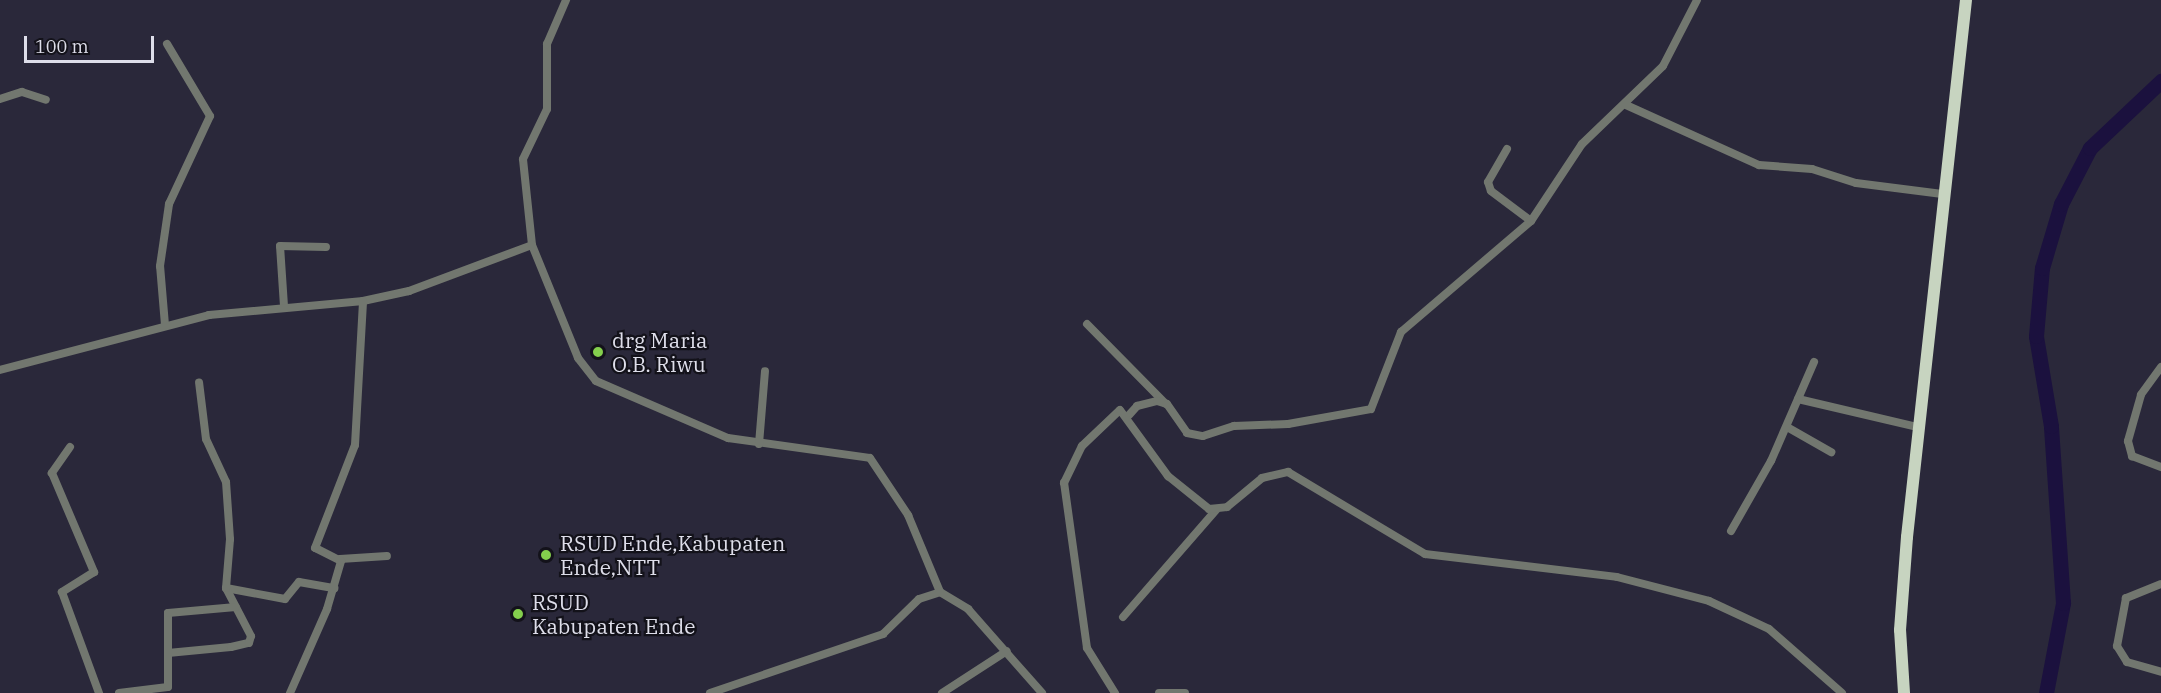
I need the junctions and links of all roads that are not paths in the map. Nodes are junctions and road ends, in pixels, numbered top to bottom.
1 (567, 0) edge
2 (1697, 0) edge
3 (1966, 0) edge
4 (167, 44) dead end
5 (0, 99) edge
6 (46, 100) dead end
7 (1626, 105) junction
8 (1508, 149) dead end
9 (1942, 195) junction
10 (1532, 221) junction
11 (532, 245) junction
12 (326, 247) dead end
13 (363, 301) junction
14 (284, 306) junction
15 (1087, 324) dead end
16 (165, 325) junction
17 (1815, 362) dead end
18 (2161, 367) edge
19 (0, 370) edge
20 (765, 371) dead end
21 (199, 382) dead end
22 (1798, 399) junction
23 (1167, 404) junction
24 (1129, 415) junction
25 (1787, 427) junction
26 (1917, 427) junction
27 (759, 444) junction
28 (70, 447) dead end
29 (1831, 452) dead end
30 (2161, 467) edge
31 (1216, 510) junction
32 (1731, 531) dead end
33 (387, 556) dead end
34 (340, 559) junction
35 (2161, 584) edge
36 (226, 588) junction
37 (334, 588) junction
38 (940, 592) junction
39 (236, 607) junction
40 (1123, 617) dead end
41 (1007, 651) junction
42 (168, 653) junction
43 (2160, 670) edge
44 (171, 690) edge
45 (99, 693) edge
46 (118, 693) edge
47 (290, 693) edge
48 (710, 693) edge
49 (942, 693) edge
50 (1042, 693) edge
51 (1115, 693) edge
52 (1159, 693) edge
53 (1185, 693) edge
54 (1842, 693) edge
55 (1904, 693) edge

1 - 11 street
2 - 7 street
3 - 9 highway
4 - 16 street
5 - 6 street
7 - 9 street
7 - 10 street
8 - 10 street
9 - 26 highway
10 - 23 street
11 - 13 street
11 - 27 street
12 - 14 street
13 - 14 street
13 - 34 street
14 - 16 street
15 - 23 street
16 - 19 street
17 - 22 street
18 - 30 street
20 - 27 street
21 - 36 street
22 - 25 street
22 - 26 street
23 - 24 street
24 - 31 street
24 - 51 street
25 - 29 street
25 - 32 street
26 - 55 highway
27 - 38 street
28 - 45 street
31 - 40 street
31 - 54 street
33 - 34 street
34 - 37 street
35 - 43 street
36 - 37 street
36 - 39 street
37 - 47 street
38 - 41 street
38 - 48 street
39 - 42 street
39 - 42 street
41 - 49 street
41 - 50 street
42 - 44 street
44 - 46 street
52 - 53 street

